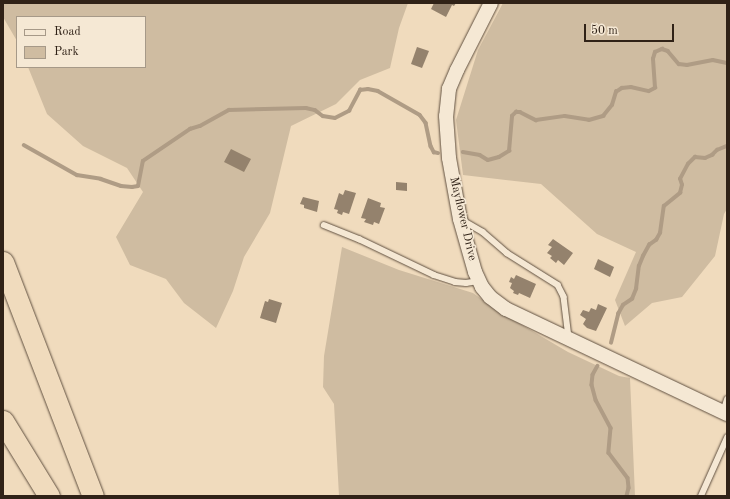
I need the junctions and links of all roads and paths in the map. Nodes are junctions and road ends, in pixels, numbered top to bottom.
1 (491, 3) edge
2 (460, 219) junction
3 (324, 224) dead end
4 (3, 262) edge
5 (479, 281) junction
6 (570, 340) junction
7 (726, 409) edge
8 (3, 421) edge
9 (727, 438) edge
10 (49, 496) edge
11 (93, 496) edge
12 (700, 496) edge

1 - 2 street, Mayflower Drive
2 - 5 street, Mayflower Drive
2 - 6 lane
3 - 5 lane
4 - 11 highway
5 - 6 street, Mayflower Drive
6 - 7 street, Mayflower Drive
8 - 10 highway
9 - 12 lane

